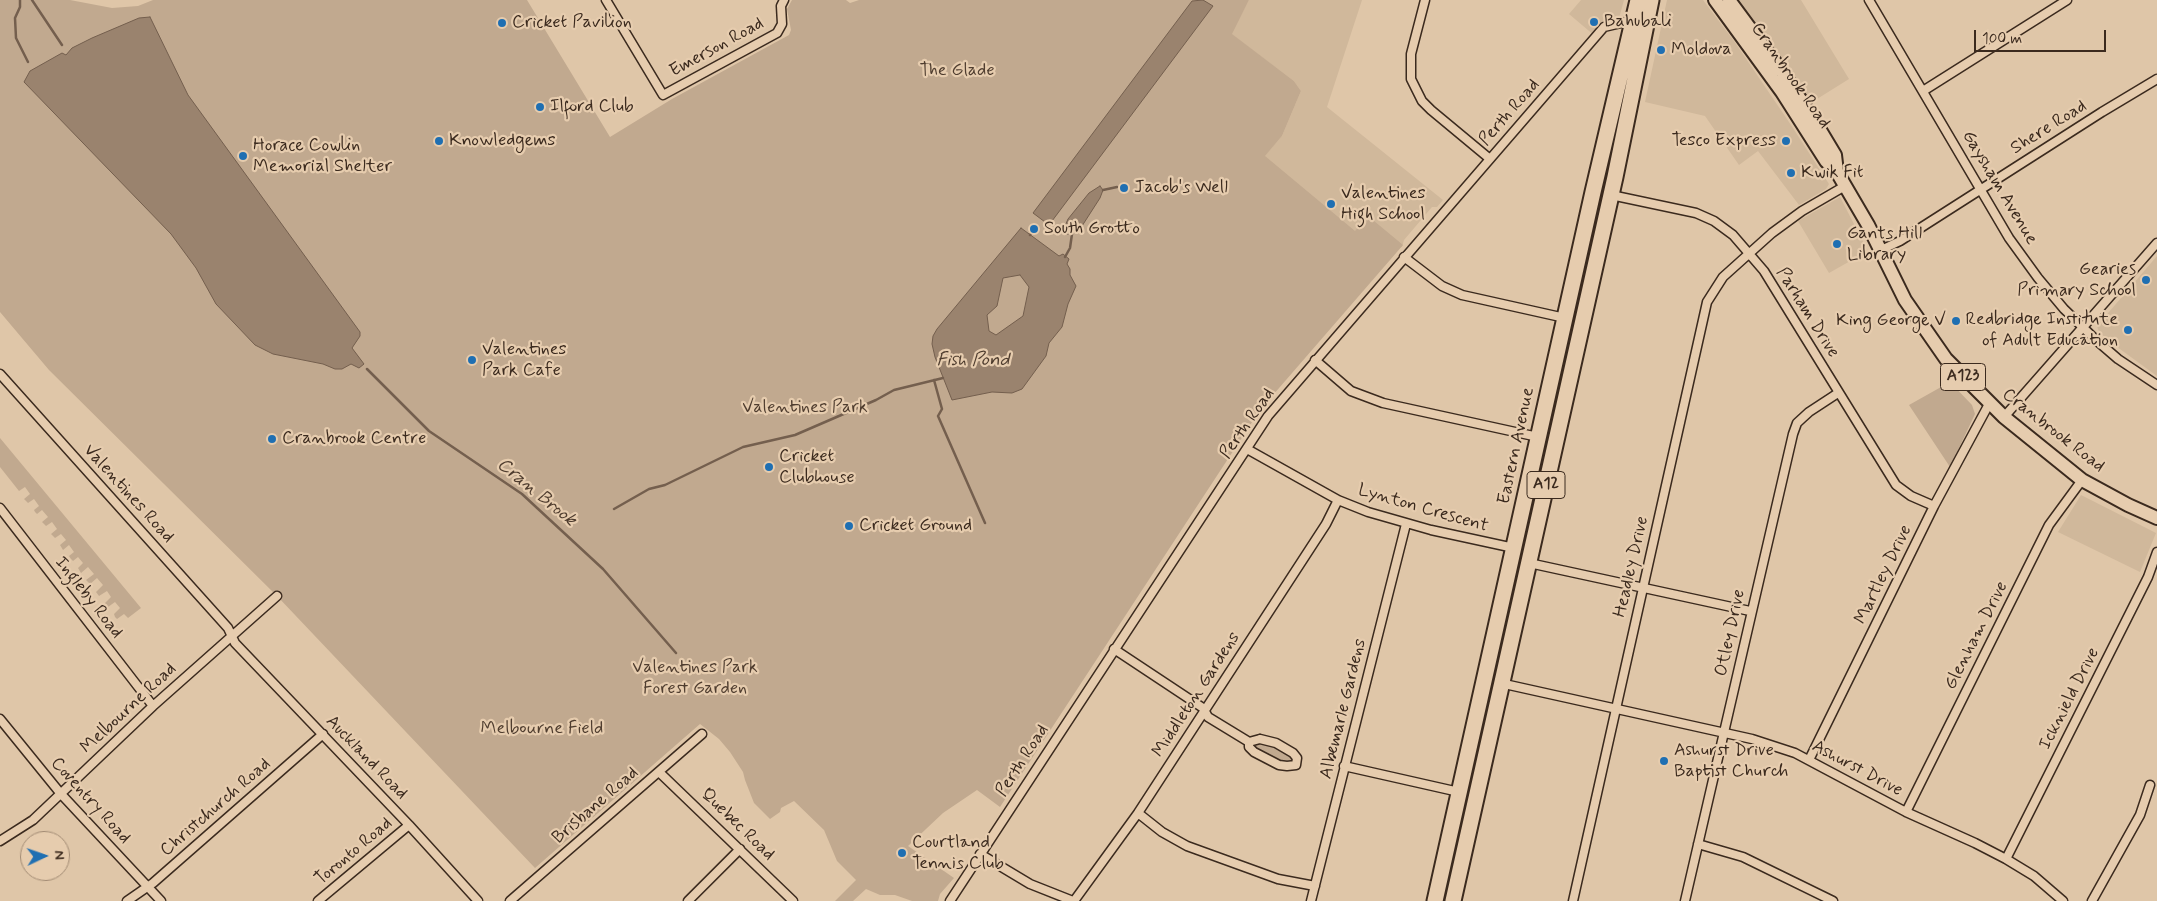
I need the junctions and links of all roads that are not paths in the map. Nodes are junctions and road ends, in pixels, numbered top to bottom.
1 (606, 0) edge
2 (784, 0) edge
3 (1425, 0) edge
4 (1638, 0) edge
5 (1651, 0) edge
6 (1715, 0) edge
7 (1729, 0) edge
8 (1869, 0) edge
9 (2067, 0) edge
10 (1634, 20) junction
11 (2157, 79) edge
12 (1923, 92) junction
13 (1490, 159) junction
14 (1837, 172) junction
15 (1845, 186) junction
16 (1981, 188) junction
17 (1611, 195) junction
18 (2157, 243) edge
19 (1881, 250) junction
20 (1748, 254) junction
21 (1404, 257) junction
22 (1565, 318) junction
23 (2083, 328) junction
24 (1315, 360) junction
25 (0, 374) edge
26 (2157, 385) edge
27 (1838, 392) junction
28 (1989, 404) junction
29 (2004, 417) junction
30 (1538, 437) junction
31 (1247, 449) junction
32 (2082, 480) junction
33 (1338, 500) junction
34 (1934, 506) junction
35 (0, 508) edge
36 (2157, 518) edge
37 (1406, 524) junction
38 (1514, 548) junction
39 (2157, 552) edge
40 (1528, 563) junction
41 (2148, 577) junction
42 (2157, 580) edge
43 (1643, 588) junction
44 (278, 596) dead end
45 (1750, 611) junction
46 (231, 636) junction
47 (1114, 649) junction
48 (1500, 683) junction
49 (153, 706) junction
50 (1615, 710) junction
51 (1205, 712) junction
52 (0, 718) edge
53 (1724, 733) junction
54 (323, 734) junction
55 (702, 734) dead end
56 (1249, 742) junction
57 (1809, 760) junction
58 (1344, 766) junction
59 (659, 772) junction
60 (2150, 785) dead end
61 (1459, 792) junction
62 (60, 794) junction
63 (1906, 812) junction
64 (1138, 813) junction
65 (409, 825) junction
66 (0, 841) edge
67 (1698, 844) junction
68 (740, 849) junction
69 (980, 854) junction
70 (2006, 859) junction
71 (148, 886) junction
72 (1315, 886) junction
73 (128, 901) edge
74 (161, 901) edge
75 (318, 901) edge
76 (478, 901) edge
77 (510, 901) edge
78 (688, 901) edge
79 (793, 901) edge
80 (950, 901) edge
81 (1074, 901) edge
82 (1311, 901) edge
83 (1434, 901) edge
84 (1453, 901) edge
85 (1573, 901) edge
86 (1685, 901) edge
87 (1833, 901) edge
88 (2063, 901) edge
89 (2092, 901) edge

1 - 2 street, Emerson Road
3 - 13 street
4 - 10 highway, Eastern Avenue / A12
5 - 17 highway, Eastern Avenue / A12
6 - 14 main road, Cranbrook Road / A123
7 - 14 main road, Cranbrook Road / A123
8 - 12 street, Gaysham Avenue
9 - 12 street
10 - 13 street, Perth Road
10 - 22 highway, Eastern Avenue / A12
11 - 16 street, Shere Road
12 - 16 street, Gaysham Avenue
13 - 21 street, Perth Road
14 - 15 main road, Cranbrook Road / A123
15 - 19 main road, Cranbrook Road / A123
15 - 20 street, Headley Drive
16 - 19 street, Shere Road
16 - 23 street, Gaysham Avenue
17 - 20 street, Parham Drive
17 - 40 highway, Eastern Avenue / A12
18 - 23 street
19 - 28 main road, Cranbrook Road / A123
20 - 27 street, Parham Drive
20 - 43 street, Headley Drive
21 - 22 street
21 - 24 street, Perth Road
22 - 30 highway, Eastern Avenue / A12
23 - 26 street, Gaysham Avenue
23 - 29 street
24 - 30 street
24 - 31 street, Perth Road
25 - 46 street, Valentines Road
27 - 34 street, Parham Drive
27 - 45 street, Otley Drive
28 - 29 main road, Cranbrook Road / A123
28 - 34 street, Martley Drive
29 - 32 main road, Cranbrook Road / A123
30 - 38 highway, Eastern Avenue / A12
31 - 33 street, Lynton Crescent
31 - 47 street, Perth Road
32 - 36 main road, Cranbrook Road / A123
32 - 63 street, Glenham Drive
33 - 37 street, Lynton Crescent
33 - 51 street, Middleton Gardens
34 - 57 street, Martley Drive
35 - 49 street, Ingleby Road
37 - 38 street, Lynton Crescent
37 - 58 street, Albemarle Gardens
38 - 61 highway, Eastern Avenue / A12
39 - 41 street, Icknield Drive
40 - 43 street
40 - 48 highway, Eastern Avenue / A12
41 - 42 street
41 - 70 street, Icknield Drive
43 - 45 street
43 - 50 street, Headley Drive
44 - 46 street, Melbourne Road
45 - 53 street, Otley Drive
46 - 49 street, Melbourne Road
46 - 54 street, Auckland Road
47 - 51 street
47 - 69 street, Perth Road
48 - 50 street, Ashurst Drive
48 - 84 highway, Eastern Avenue / A12
49 - 62 street, Melbourne Road
50 - 53 street, Ashurst Drive
50 - 85 street, Headley Drive
51 - 56 street
51 - 64 street, Middleton Gardens
52 - 62 street, Coventry Road
53 - 57 street, Ashurst Drive
53 - 67 street, Otley Drive
54 - 65 street, Auckland Road
54 - 71 street, Christchurch Road
55 - 59 street, Brisbane Road
56 - 56 street
57 - 63 street, Ashurst Drive
58 - 61 street
58 - 72 street, Albemarle Gardens
59 - 68 street, Quebec Road
59 - 77 street, Brisbane Road
60 - 89 street
61 - 83 highway, Eastern Avenue / A12
62 - 66 street, Melbourne Road
62 - 71 street, Coventry Road
63 - 70 street, Ashurst Drive
64 - 72 street
64 - 81 street, Middleton Gardens
65 - 75 street, Toronto Road
65 - 76 street, Auckland Road
67 - 86 street, Otley Drive
67 - 87 street
68 - 78 street
68 - 79 street, Quebec Road
69 - 80 street, Perth Road
69 - 81 street
70 - 88 street, Ashurst Drive
71 - 73 street, Christchurch Road
71 - 74 street, Coventry Road
72 - 82 street, Albemarle Gardens

